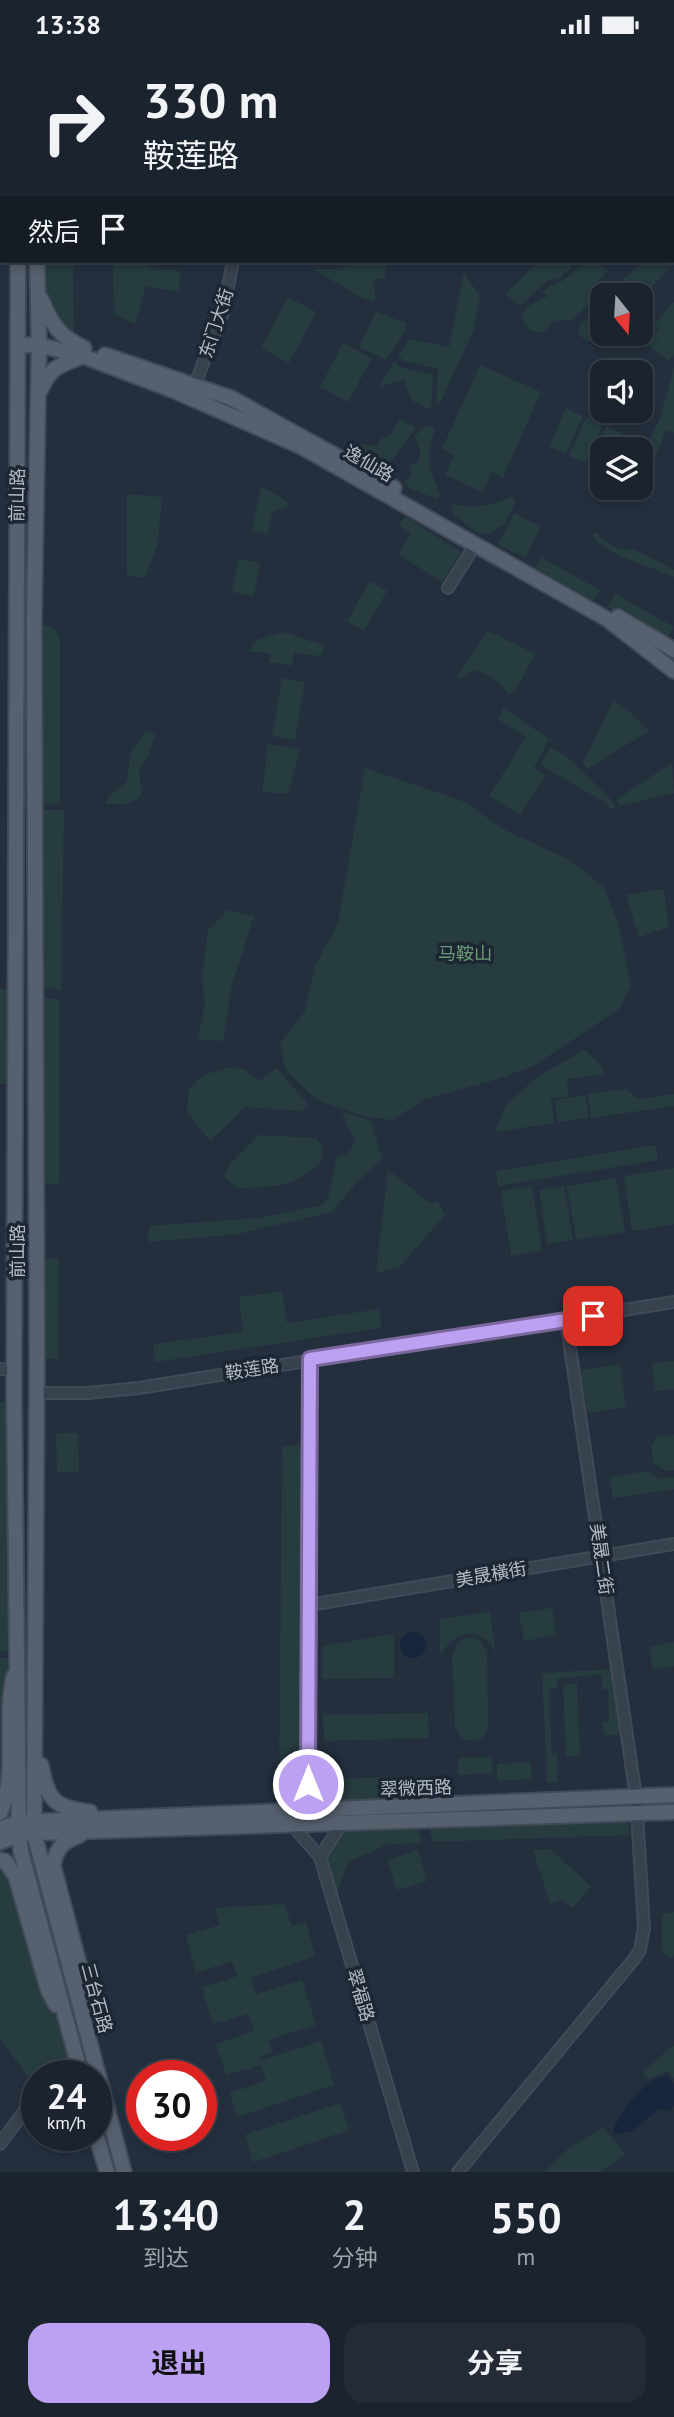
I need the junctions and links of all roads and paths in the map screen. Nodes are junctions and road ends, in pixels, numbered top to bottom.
1 (18, 263) edge
2 (37, 263) edge
3 (233, 263) edge
4 (38, 292) junction
5 (18, 340) junction
6 (39, 340) junction
7 (83, 352) junction
8 (195, 384) junction
9 (38, 395) junction
10 (475, 544) junction
11 (448, 589) dead end
12 (674, 650) edge
13 (674, 671) edge
14 (674, 1302) edge
15 (566, 1320) junction
16 (310, 1359) junction
17 (7, 1370) edge
18 (37, 1393) junction
19 (674, 1544) edge
20 (602, 1556) junction
21 (309, 1605) junction
22 (19, 1654) junction
23 (34, 1729) junction
24 (674, 1795) edge
25 (636, 1797) junction
26 (308, 1811) junction
27 (674, 1812) edge
28 (0, 1813) edge
29 (636, 1814) junction
30 (134, 1818) junction
31 (342, 1823) junction
32 (291, 1824) junction
33 (27, 1828) junction
34 (0, 1829) edge
35 (89, 1831) junction
36 (0, 1842) edge
37 (320, 1857) junction
38 (0, 1860) edge
39 (69, 2028) junction
40 (89, 2040) junction
41 (76, 2060) edge
42 (21, 2116) edge
43 (0, 2144) edge
44 (101, 2151) edge
45 (107, 2172) edge
46 (124, 2172) edge
47 (413, 2172) edge
48 (458, 2172) edge

1 - 5 main road, 前山路
2 - 4 main road, 前山路
3 - 8 street, 东门大街
4 - 6 main road, 前山路
4 - 7 main road
5 - 6 main road, 逸仙路
5 - 17 main road, 前山路
6 - 7 main road, 逸仙路
6 - 9 main road, 前山路
7 - 8 main road, 逸仙路
7 - 9 main road
7 - 10 main road, 逸仙路
8 - 12 main road, 逸仙路
9 - 18 main road, 前山路
10 - 11 street
10 - 13 main road, 逸仙路
14 - 15 street, 鞍莲路
15 - 16 street, 鞍莲路
15 - 20 street, 美晟二街
16 - 18 street, 鞍莲路
16 - 21 street
17 - 22 main road, 前山路
18 - 23 main road, 前山路
19 - 20 street, 美晟橫街
20 - 21 street, 美晟橫街
20 - 25 street, 美晟二街
21 - 26 street
22 - 28 main road
22 - 33 main road, 前山路
23 - 30 main road
23 - 33 main road, 前山路
24 - 25 main road, 翠微西路
25 - 26 main road, 翠微西路
25 - 29 street, 美晟二街
26 - 30 main road, 翠微西路
27 - 29 main road, 翠微西路
29 - 31 main road, 翠微西路
29 - 48 street, 美晟二街
30 - 33 main road, 翠微西路
31 - 32 main road, 翠微西路
31 - 37 street
32 - 35 main road, 翠微西路
32 - 37 street
33 - 34 main road
33 - 35 main road, 翠微西路
33 - 36 main road
33 - 39 main road, 三台石路
33 - 40 main road, 三台石路
35 - 40 main road
37 - 47 street, 翠福路
38 - 39 main road
39 - 41 main road, 三台石路
40 - 46 main road, 三台石路
42 - 43 street
44 - 45 main road

